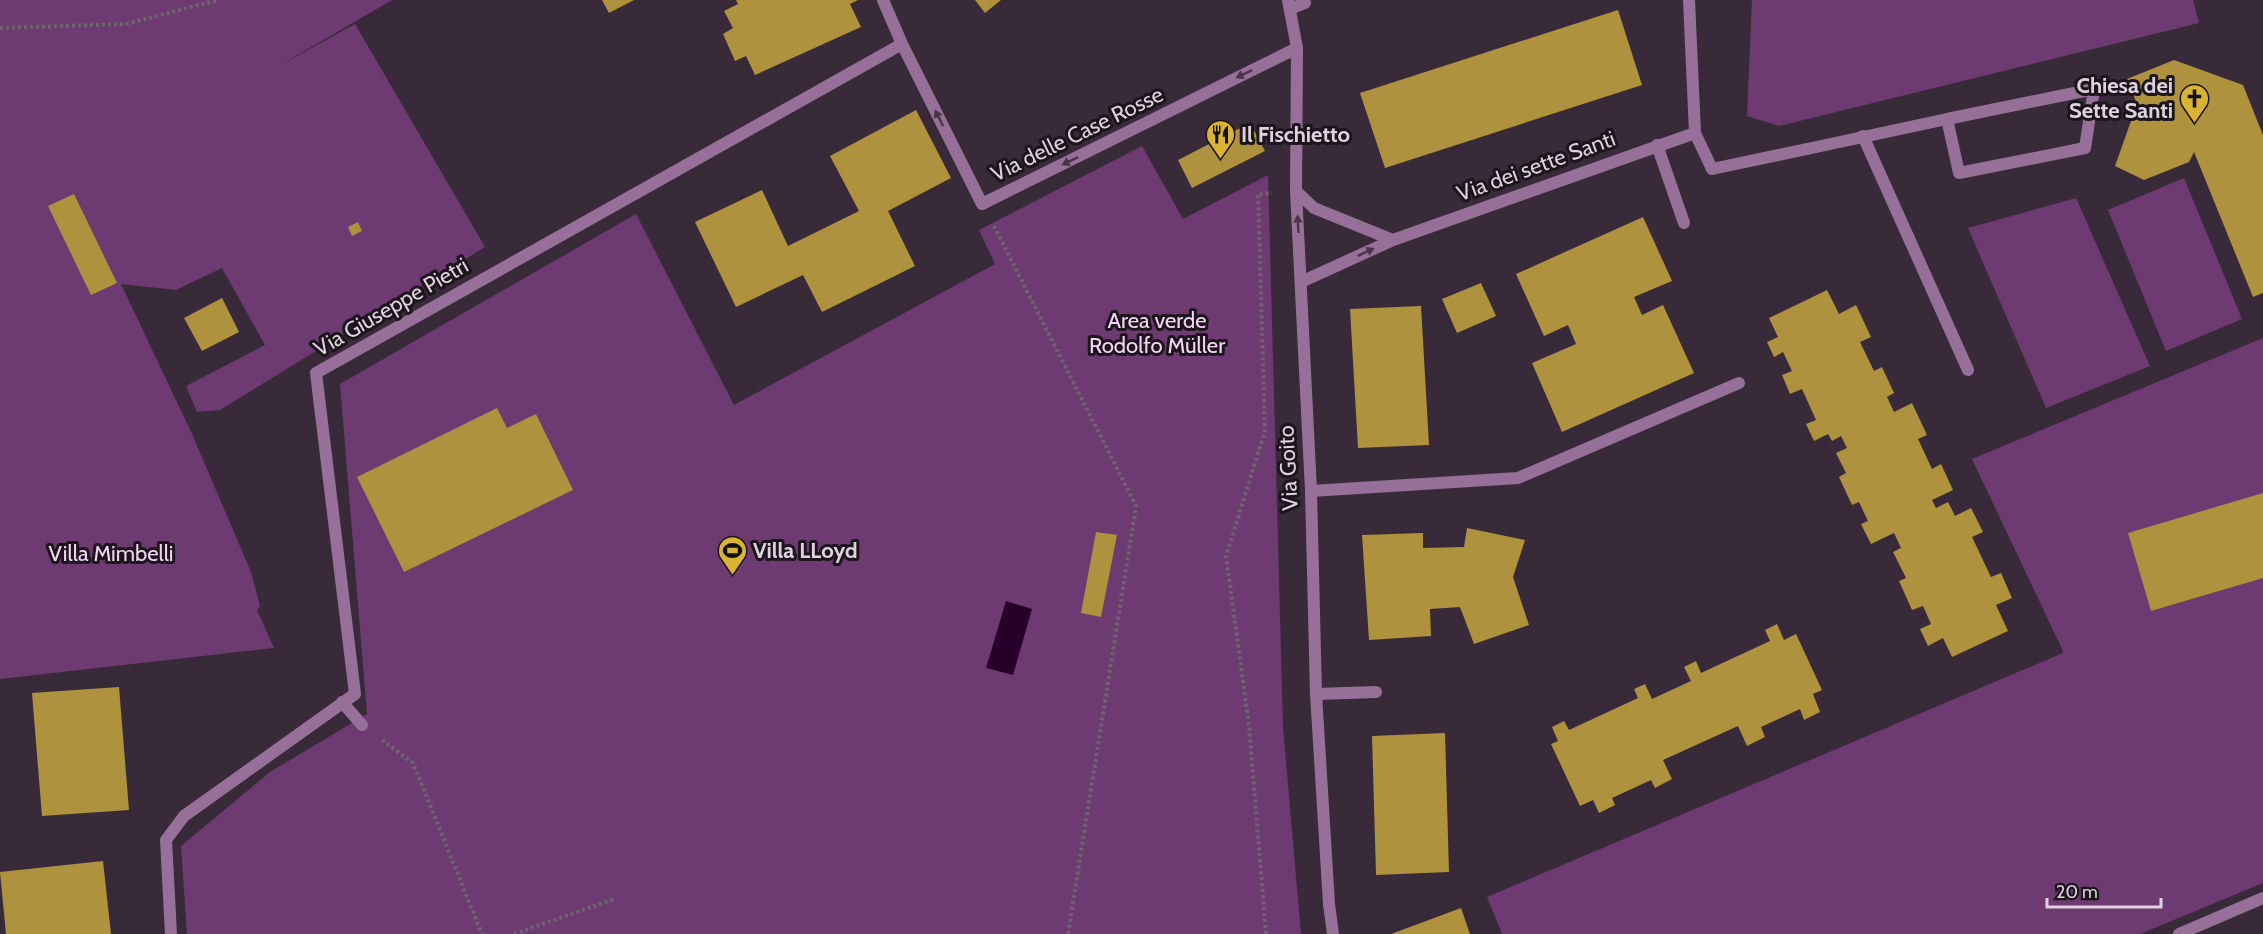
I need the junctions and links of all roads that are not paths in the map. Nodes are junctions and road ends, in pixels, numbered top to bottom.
1 (883, 0) edge
2 (1689, 0) edge
3 (1305, 3) dead end
4 (1289, 4) edge
5 (902, 44) junction
6 (1297, 48) junction
7 (1947, 119) junction
8 (1695, 133) junction
9 (1863, 136) junction
10 (1657, 145) junction
11 (1296, 191) junction
12 (1684, 224) dead end
13 (1392, 240) junction
14 (1301, 282) junction
15 (1968, 370) dead end
16 (1739, 383) dead end
17 (1311, 491) junction
18 (1376, 692) dead end
19 (1316, 694) junction
20 (342, 702) junction
21 (362, 725) road end
22 (2263, 898) edge
23 (171, 934) edge
24 (1332, 934) edge
25 (2179, 934) edge

1 - 5 street, Via delle Case Rosse
2 - 8 street
3 - 4 street
4 - 6 street, Via Goito
6 -> 5 street, Via delle Case Rosse
5 - 20 street, Via Giuseppe Pietri
6 - 11 street, Via Goito
7 - 7 street
7 - 9 street
8 - 9 street
8 - 10 street, Via dei sette Santi
9 - 15 street
10 - 12 street
10 - 13 street, Via dei sette Santi
11 - 13 street
14 -> 11 street, Via Goito
14 -> 13 street, Via dei sette Santi
14 - 17 street, Via Goito
16 - 17 street
17 - 19 street, Via Goito
18 - 19 street
19 - 24 street, Via Goito
20 - 21 street
20 - 23 street
22 - 25 street

